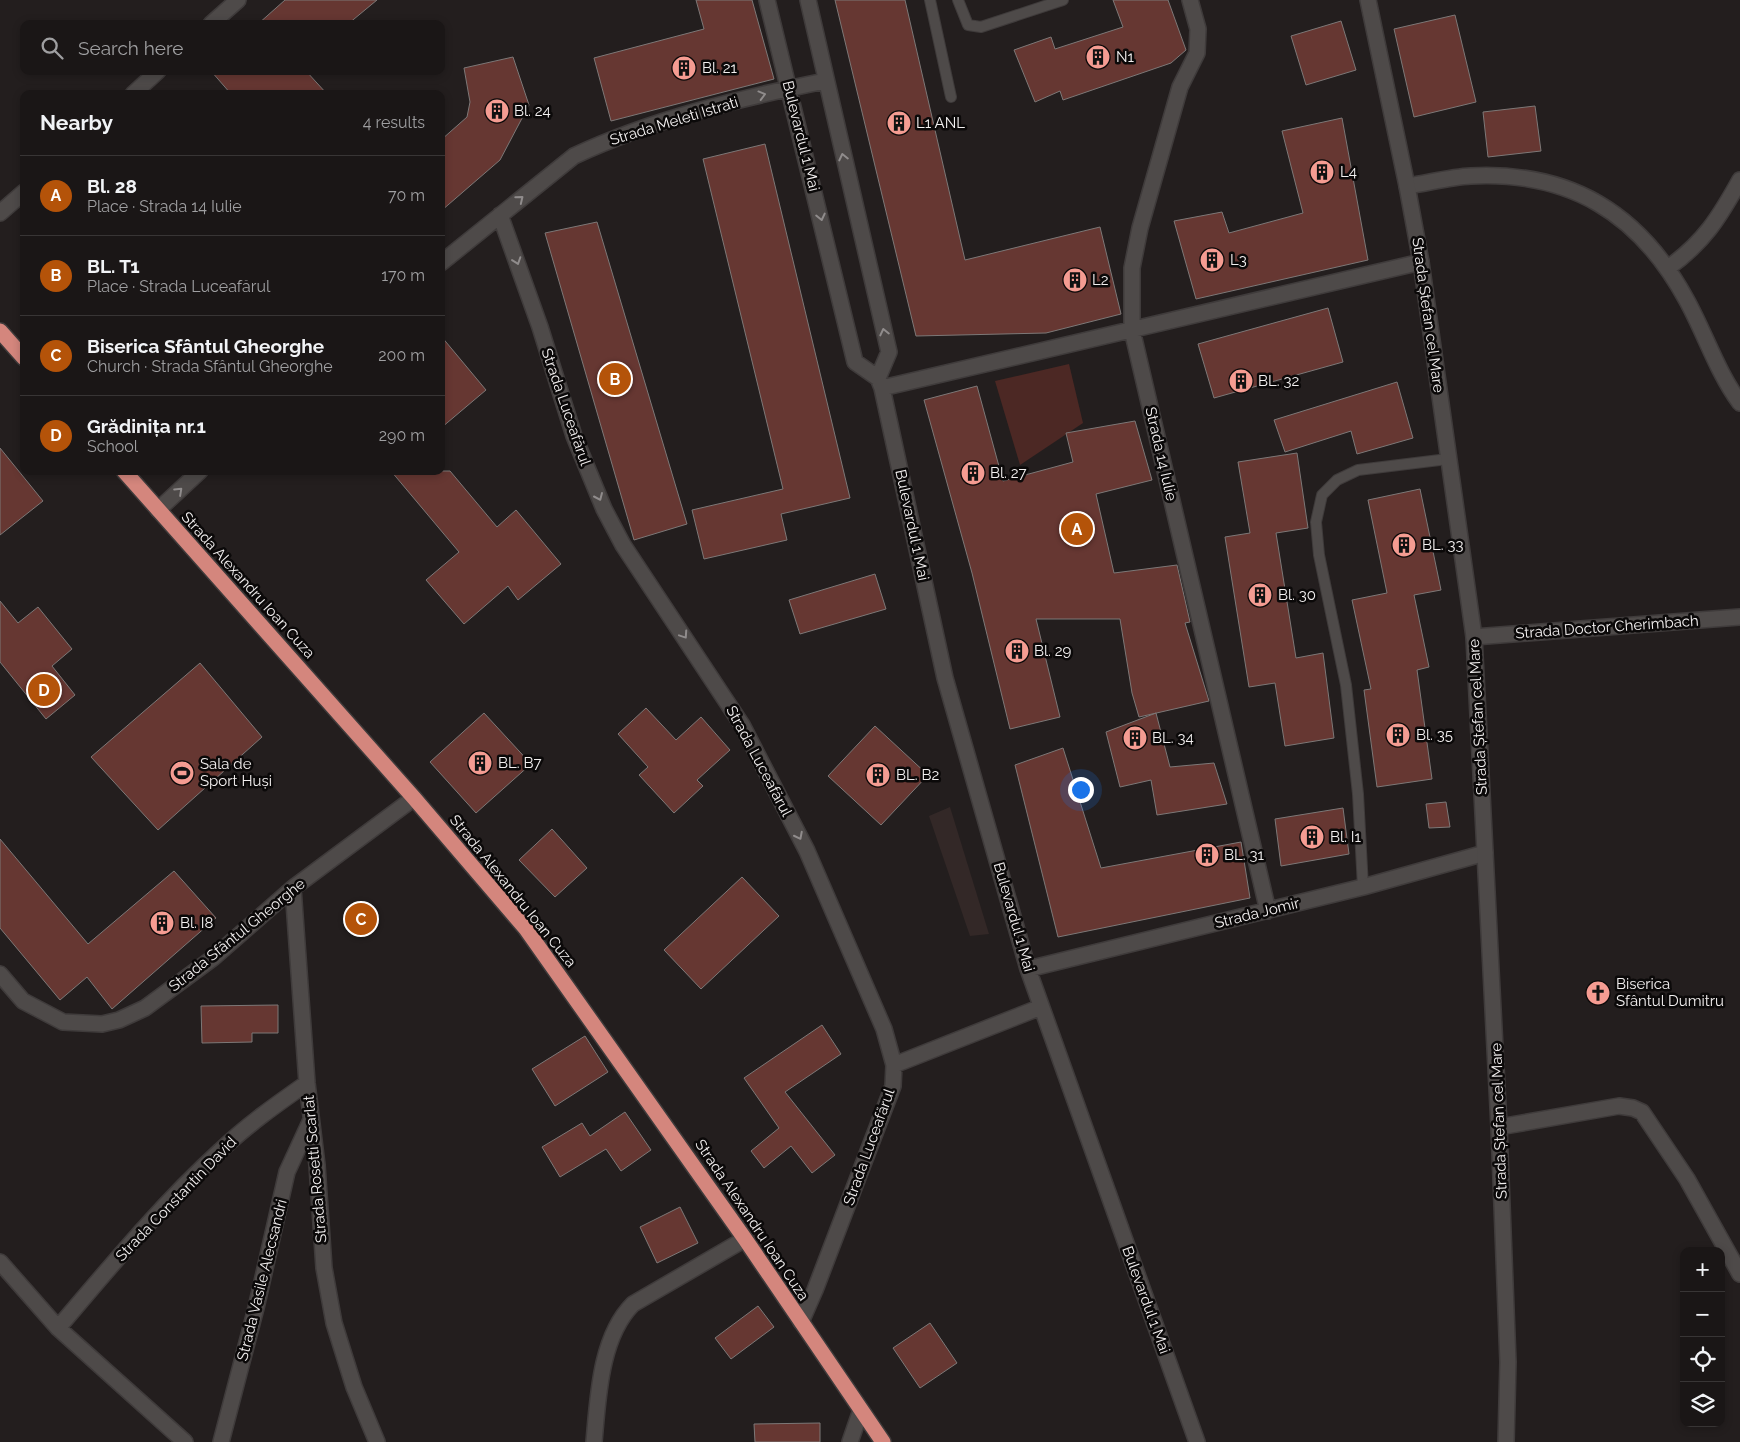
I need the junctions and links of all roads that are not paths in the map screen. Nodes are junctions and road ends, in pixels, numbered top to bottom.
1 (238, 0) edge
2 (767, 0) edge
3 (808, 0) edge
4 (930, 0) edge
5 (958, 0) edge
6 (1063, 0) edge
7 (1190, 0) edge
8 (1368, 0) edge
9 (216, 20) edge
10 (154, 75) edge
11 (825, 80) junction
12 (790, 88) junction
13 (137, 90) edge
14 (951, 97) dead end
15 (1740, 180) edge
16 (1407, 186) junction
17 (20, 196) edge
18 (0, 213) edge
19 (500, 215) junction
20 (445, 260) edge
21 (1420, 262) junction
22 (1668, 268) junction
23 (1132, 330) junction
24 (0, 331) edge
25 (20, 354) edge
26 (880, 383) junction
27 (1740, 404) edge
28 (1448, 459) junction
29 (127, 475) edge
30 (196, 475) edge
31 (158, 510) junction
32 (1740, 617) edge
33 (1474, 637) junction
34 (414, 798) junction
35 (1485, 853) junction
36 (1363, 887) junction
37 (293, 888) junction
38 (1268, 911) junction
39 (1028, 969) junction
40 (0, 974) edge
41 (1041, 1008) junction
42 (894, 1065) junction
43 (308, 1083) junction
44 (311, 1120) junction
45 (1500, 1127) junction
46 (745, 1239) junction
47 (0, 1262) edge
48 (1740, 1274) edge
49 (801, 1322) junction
50 (58, 1328) junction
51 (860, 1410) junction
52 (185, 1442) edge
53 (221, 1442) edge
54 (377, 1442) edge
55 (594, 1442) edge
56 (850, 1442) edge
57 (883, 1442) edge
58 (1197, 1442) edge
59 (1506, 1442) edge

1 - 9 street
2 - 12 street, Bulevardul 1 Mai
3 - 11 street
4 - 14 lane
5 - 6 lane
7 - 23 street, Strada 14 Iulie
8 - 16 street, Strada Ștefan cel Mare
10 - 13 street
11 - 12 street, Strada Meleti Istrati
26 -> 11 street
19 -> 12 street, Strada Meleti Istrati
12 -> 26 street, Bulevardul 1 Mai
15 - 22 street
16 - 21 street, Strada Ștefan cel Mare
16 - 22 street
17 - 18 street
19 - 20 street, Strada Meleti Istrati
19 -> 42 street, Strada Luceafărul
21 - 23 street
21 - 28 street, Strada Ștefan cel Mare
22 - 27 street
23 - 26 street
23 - 38 street, Strada 14 Iulie
24 - 25 highway
26 - 39 street, Bulevardul 1 Mai
28 - 33 street, Strada Ștefan cel Mare
28 - 36 lane
29 - 31 highway, Strada Alexandru Ioan Cuza
31 -> 30 street
31 - 34 highway, Strada Alexandru Ioan Cuza
32 - 33 street, Strada Doctor Cherimbach
33 - 35 street, Strada Ștefan cel Mare
34 - 37 street, Strada Sfântul Gheorghe
34 - 46 highway, Strada Alexandru Ioan Cuza
35 - 36 street, Strada Jomir
35 - 45 street, Strada Ștefan cel Mare
36 - 38 street, Strada Jomir
37 - 40 street, Strada Sfântul Gheorghe
37 - 43 street, Strada Rosetti Scarlat
38 - 39 street, Strada Jomir
39 - 41 street, Bulevardul 1 Mai
41 - 42 street
41 - 58 street, Bulevardul 1 Mai
42 - 49 street, Strada Luceafărul
43 - 44 street, Strada Rosetti Scarlat
43 - 50 street, Strada Constantin David
44 - 53 street, Strada Vasile Alecsandri
44 - 54 street, Strada Rosetti Scarlat
45 - 48 street
45 - 59 street, Strada Ștefan cel Mare
46 - 49 highway, Strada Alexandru Ioan Cuza
46 - 55 street
47 - 50 street
49 - 51 highway, Strada Alexandru Ioan Cuza
50 - 52 street
51 - 56 street
51 - 57 highway, Strada Alexandru Ioan Cuza

